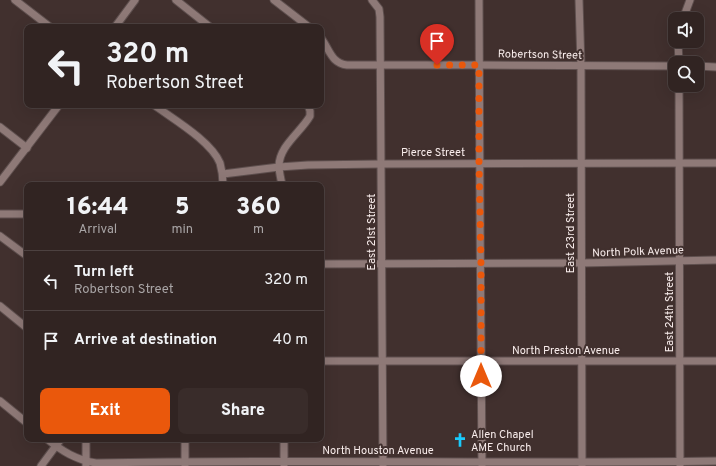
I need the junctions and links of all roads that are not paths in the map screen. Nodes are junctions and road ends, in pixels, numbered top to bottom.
1 (15, 0) edge
2 (135, 0) edge
3 (176, 0) edge
4 (274, 0) edge
5 (372, 0) edge
6 (479, 0) edge
7 (579, 0) edge
8 (690, 0) edge
9 (686, 12) edge
10 (46, 24) edge
11 (118, 24) edge
12 (206, 24) edge
13 (305, 24) edge
14 (324, 43) edge
15 (381, 65) junction
16 (479, 65) junction
17 (581, 66) junction
18 (668, 66) edge
19 (704, 66) edge
20 (716, 67) edge
21 (680, 92) edge
22 (57, 108) edge
23 (158, 108) edge
24 (309, 108) edge
25 (0, 127) edge
26 (27, 148) junction
27 (479, 163) junction
28 (680, 163) junction
29 (716, 163) edge
30 (381, 164) junction
31 (581, 164) junction
32 (279, 167) junction
33 (222, 174) junction
34 (0, 182) edge
35 (223, 182) edge
36 (282, 182) edge
37 (0, 214) edge
38 (24, 214) edge
39 (0, 236) edge
40 (24, 254) edge
41 (680, 260) junction
42 (716, 260) edge
43 (581, 263) junction
44 (324, 264) edge
45 (382, 264) junction
46 (481, 264) junction
47 (0, 306) edge
48 (24, 326) edge
49 (381, 360) junction
50 (324, 361) edge
51 (481, 361) junction
52 (680, 361) junction
53 (716, 361) edge
54 (581, 362) junction
55 (0, 401) edge
56 (24, 421) edge
57 (51, 442) edge
58 (59, 442) edge
59 (86, 442) edge
60 (185, 442) edge
61 (284, 442) edge
62 (56, 446) junction
63 (716, 461) edge
64 (185, 463) edge
65 (284, 463) edge
66 (86, 464) edge
67 (383, 464) edge
68 (482, 464) edge
69 (582, 464) edge
70 (680, 464) edge
71 (41, 466) edge

1 - 10 street
2 - 11 street
3 - 12 street
4 - 13 street
5 - 15 street, East 21st Street
6 - 16 street
7 - 17 street, East 23rd Street
8 - 9 street
14 - 15 street, Robertson Street
15 - 16 street, Robertson Street
15 - 30 street, East 21st Street
16 - 17 street, Robertson Street
16 - 27 street
17 - 18 street, Robertson Street
17 - 31 street, East 23rd Street
19 - 20 street
21 - 28 street, East 24th Street
22 - 26 street
23 - 33 street
24 - 32 street
25 - 26 street
26 - 34 street
27 - 30 street, Pierce Street
27 - 31 street, Pierce Street
27 - 46 street
28 - 29 street, Pierce Street
28 - 31 street, Pierce Street
28 - 41 street, East 24th Street
30 - 32 street, Pierce Street
30 - 45 street, East 21st Street
31 - 43 street, East 23rd Street
32 - 33 street, Pierce Street
32 - 36 street
33 - 35 street
37 - 38 street
39 - 40 street
41 - 42 street, North Polk Avenue
41 - 43 street, North Polk Avenue
41 - 52 street, East 24th Street
43 - 46 street, North Polk Avenue
43 - 54 street, East 23rd Street
44 - 45 street, North Polk Avenue
45 - 46 street, North Polk Avenue
45 - 49 street, East 21st Street
46 - 51 street
47 - 48 street
49 - 50 street, North Preston Avenue
49 - 51 street, North Preston Avenue
49 - 67 street, East 21st Street
51 - 54 street, North Preston Avenue
51 - 68 street
52 - 53 street, North Preston Avenue
52 - 54 street, North Preston Avenue
52 - 70 street, East 24th Street
54 - 69 street, East 23rd Street
55 - 56 street
57 - 62 street, North Houston Avenue
58 - 62 street
59 - 66 street
60 - 64 street
61 - 65 street
62 - 66 street, North Houston Avenue
62 - 71 street
63 - 70 street, North Houston Avenue
64 - 65 street, North Houston Avenue
64 - 66 street, North Houston Avenue
65 - 67 street, North Houston Avenue
67 - 68 street, North Houston Avenue
68 - 69 street, North Houston Avenue
69 - 70 street, North Houston Avenue

